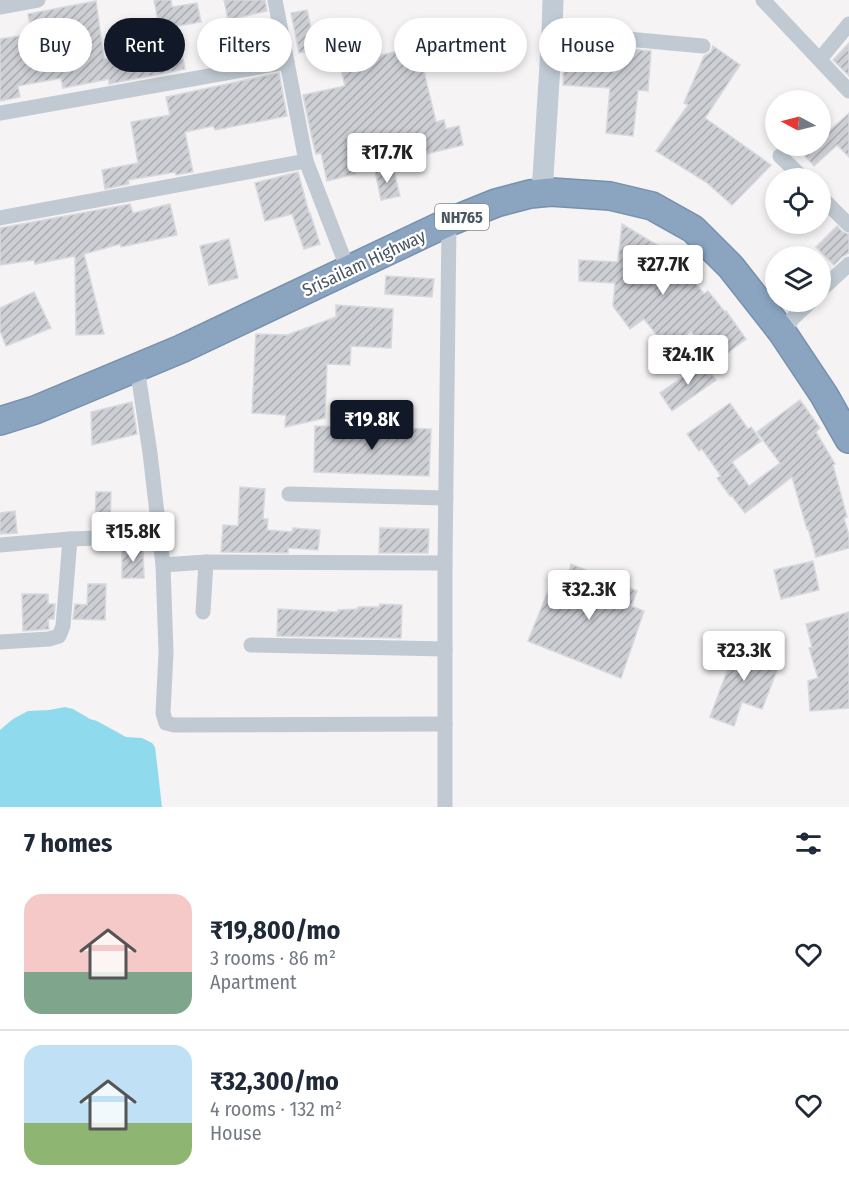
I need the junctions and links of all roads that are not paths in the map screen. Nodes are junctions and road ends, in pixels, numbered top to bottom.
1 (38, 0) edge
2 (275, 0) edge
3 (553, 0) edge
4 (762, 0) edge
5 (0, 7) edge
6 (278, 18) edge
7 (552, 18) edge
8 (849, 24) edge
9 (636, 40) edge
10 (703, 46) dead end
11 (820, 59) junction
12 (231, 72) edge
13 (289, 72) edge
14 (549, 72) edge
15 (849, 91) edge
16 (0, 113) edge
17 (780, 156) dead end
18 (306, 161) junction
19 (792, 168) edge
20 (542, 186) junction
21 (831, 207) edge
22 (0, 218) edge
23 (449, 222) junction
24 (849, 225) edge
25 (346, 262) junction
26 (849, 264) edge
27 (831, 281) edge
28 (765, 283) edge
29 (791, 313) edge
30 (137, 367) junction
31 (849, 400) edge
32 (0, 404) edge
33 (0, 421) edge
34 (849, 439) edge
35 (289, 494) dead end
36 (446, 498) junction
37 (159, 536) junction
38 (70, 539) junction
39 (0, 545) edge
40 (206, 562) junction
41 (446, 563) junction
42 (163, 565) junction
43 (203, 612) dead end
44 (0, 642) edge
45 (251, 645) dead end
46 (445, 649) junction
47 (445, 724) junction
48 (445, 807) edge

1 - 5 street
2 - 6 street
3 - 7 street
4 - 11 street
8 - 11 street
9 - 10 street
11 - 15 street
12 - 16 street
13 - 18 street
14 - 20 street
17 - 19 street
18 - 22 street
18 - 25 street
20 - 23 highway, Srisailam Highway / NH765
20 - 25 highway, Srisailam Highway / NH765
20 - 28 highway, Srisailam Highway / NH765
20 - 29 highway, Srisailam Highway / NH765
21 - 24 street
23 - 25 highway, Srisailam Highway / NH765
23 - 36 street
25 - 30 highway, Srisailam Highway / NH765
25 - 32 highway, Srisailam Highway / NH765
26 - 27 street
29 - 31 highway, Srisailam Highway / NH765
29 - 34 highway, Srisailam Highway / NH765
30 - 33 highway, Srisailam Highway / NH765
30 - 37 street
35 - 36 street
36 - 41 street
37 - 38 street
37 - 42 street
38 - 39 street
38 - 44 street
40 - 41 street
40 - 42 street
40 - 43 street
41 - 46 street
42 - 47 street
45 - 46 street
46 - 47 street
47 - 48 street

